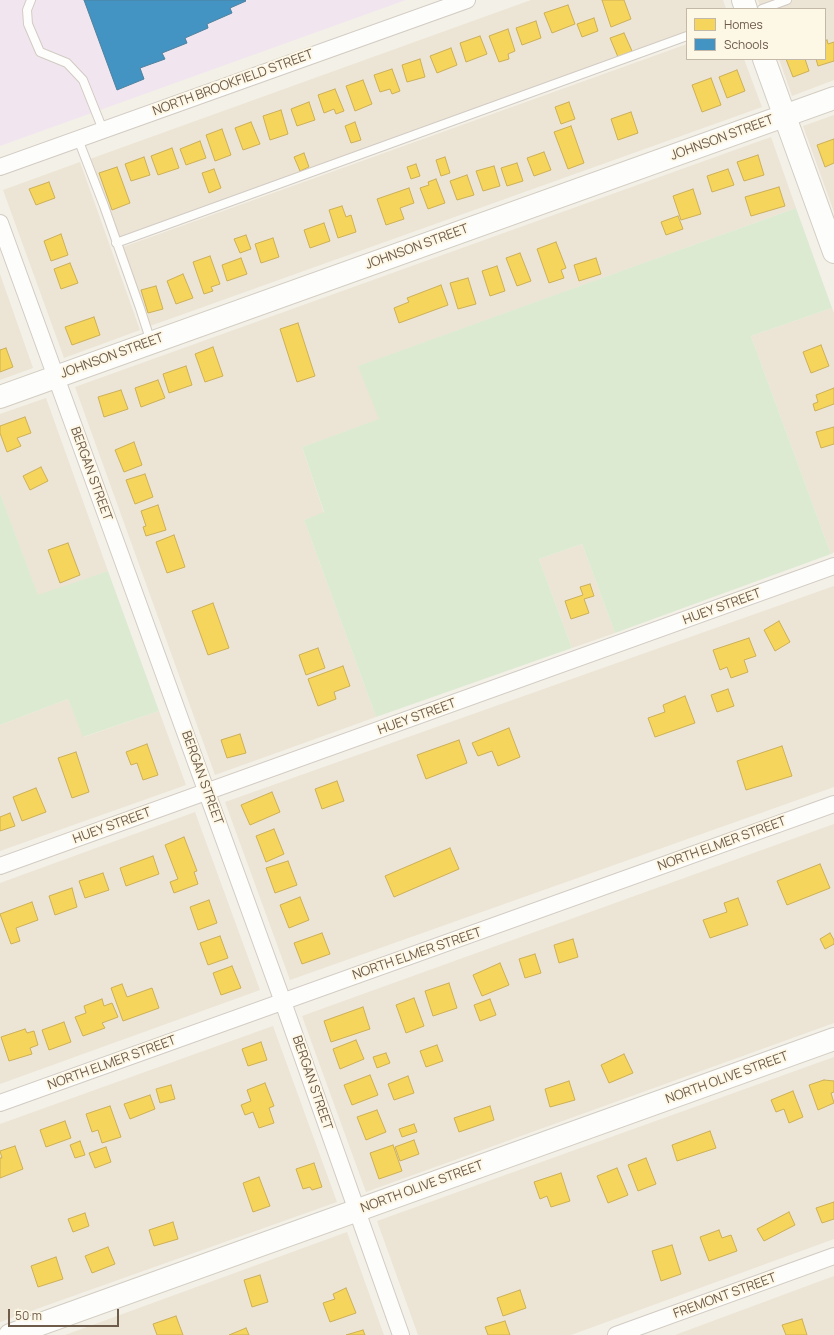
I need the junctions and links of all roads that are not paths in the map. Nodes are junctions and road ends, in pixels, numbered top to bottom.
1 (31, 0) edge
2 (467, 0) edge
3 (787, 0) edge
4 (765, 8) edge
5 (686, 36) edge
6 (764, 60) edge
7 (834, 98) edge
8 (785, 116) junction
9 (103, 130) junction
10 (78, 139) junction
11 (0, 167) edge
12 (0, 223) edge
13 (116, 243) junction
14 (834, 252) edge
15 (151, 342) junction
16 (56, 377) junction
17 (0, 397) edge
18 (834, 566) edge
19 (207, 792) junction
20 (834, 804) edge
21 (0, 866) edge
22 (283, 1002) junction
23 (834, 1039) edge
24 (0, 1103) edge
25 (356, 1210) junction
26 (834, 1256) edge
27 (10, 1335) edge
28 (401, 1335) edge
29 (616, 1335) edge

1 - 9 lane
2 - 9 street, NORTH BROOKFIELD STREET
3 - 4 lane
5 - 13 lane
6 - 8 street
7 - 8 street, JOHNSON STREET
8 - 14 street
8 - 15 street, JOHNSON STREET
9 - 10 street, NORTH BROOKFIELD STREET
10 - 11 street, NORTH BROOKFIELD STREET
10 - 13 lane
12 - 16 street, BERGAN STREET
13 - 15 lane
15 - 16 street, JOHNSON STREET
16 - 17 street, JOHNSON STREET
16 - 19 street, BERGAN STREET
18 - 19 street, HUEY STREET
19 - 21 street, HUEY STREET
19 - 22 street, BERGAN STREET
20 - 22 street, NORTH ELMER STREET
22 - 24 street, NORTH ELMER STREET
22 - 25 street, BERGAN STREET
23 - 25 street, NORTH OLIVE STREET
25 - 27 street, NORTH OLIVE STREET
25 - 28 street, BERGAN STREET
26 - 29 street, FREMONT STREET

